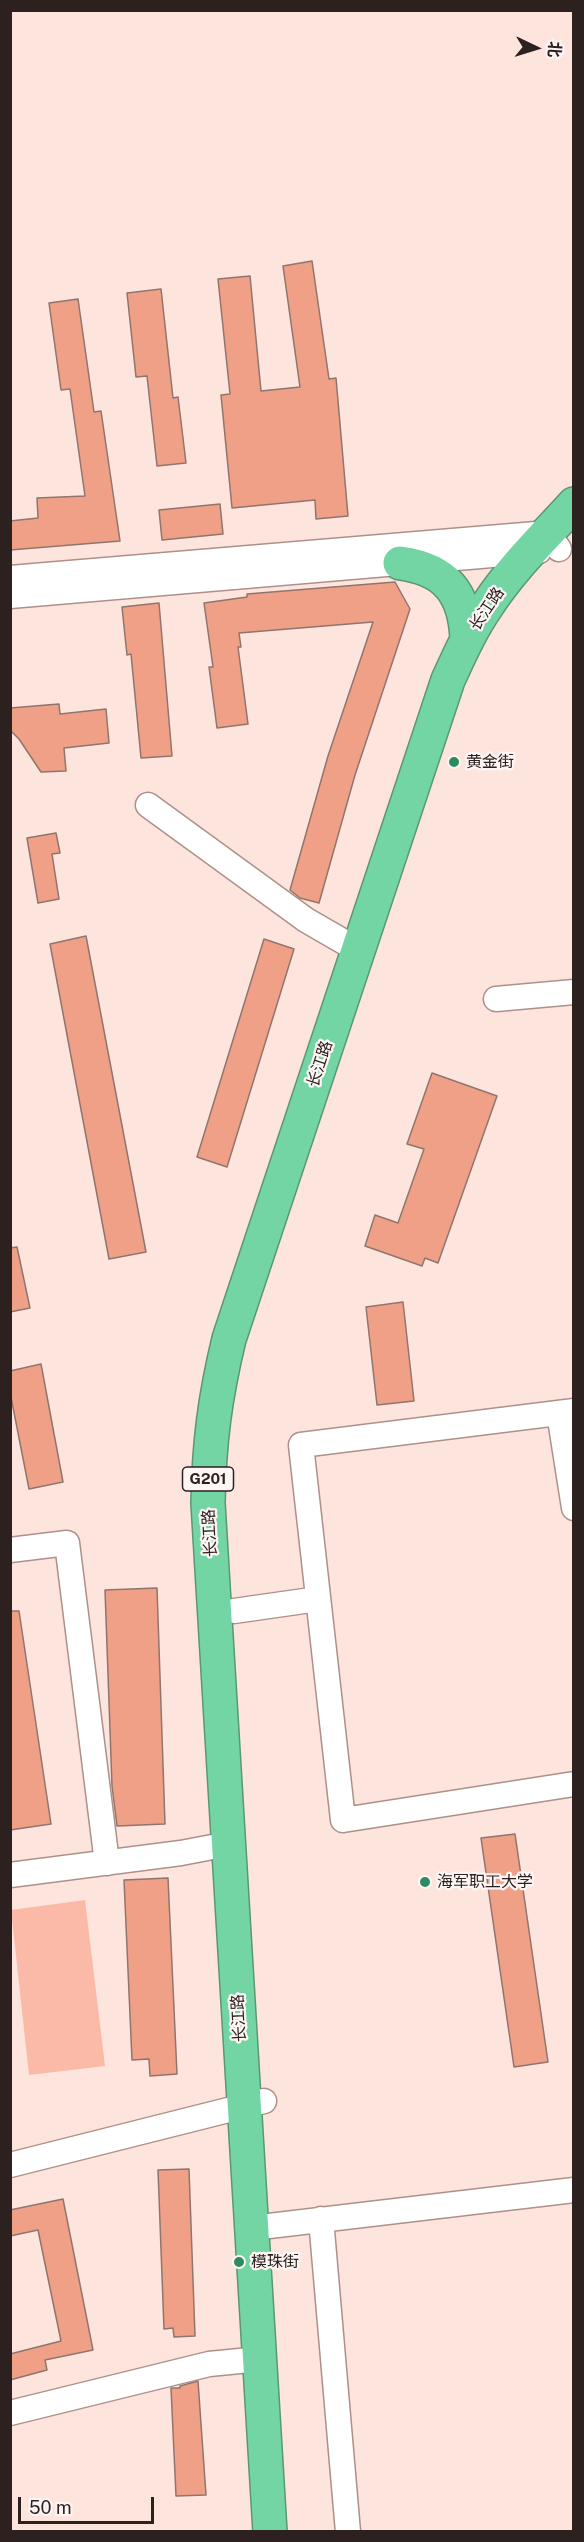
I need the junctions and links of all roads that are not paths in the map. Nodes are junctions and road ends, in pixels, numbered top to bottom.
1 (573, 504) edge
2 (553, 541) edge
3 (400, 562) junction
4 (10, 578) edge
5 (10, 596) edge
6 (467, 639) junction
7 (148, 805) dead end
8 (358, 950) junction
9 (573, 992) edge
10 (496, 999) dead end
11 (566, 1412) edge
12 (573, 1508) edge
13 (10, 1550) edge
14 (318, 1599) junction
15 (234, 1611) junction
16 (573, 1784) edge
17 (228, 1844) junction
18 (107, 1863) junction
19 (10, 1875) edge
20 (254, 2104) junction
21 (10, 2165) edge
22 (573, 2190) edge
23 (321, 2219) junction
24 (262, 2227) junction
25 (260, 2359) junction
26 (10, 2413) edge
27 (270, 2532) edge
28 (290, 2532) edge
29 (348, 2532) edge

1 - 2 highway, 长江路 / G201
2 - 3 street
2 - 4 street
2 - 6 highway, 长江路 / G201
2 - 15 highway, 长江路 / G201
3 - 5 street
3 - 6 highway
6 - 8 highway, 长江路 / G201
7 - 8 street
8 - 17 highway, 长江路 / G201
9 - 10 street
11 - 12 street
11 - 14 street
13 - 18 street
14 - 15 street
14 - 16 street
15 - 20 highway, 长江路 / G201
17 - 18 street
17 - 20 highway, 长江路 / G201
18 - 19 street
20 - 21 street
20 - 24 highway, 长江路 / G201
22 - 23 street
23 - 24 street
23 - 29 street
24 - 25 highway, 长江路 / G201
24 - 28 highway, 长江路 / G201
25 - 26 street
25 - 27 highway, 长江路 / G201

